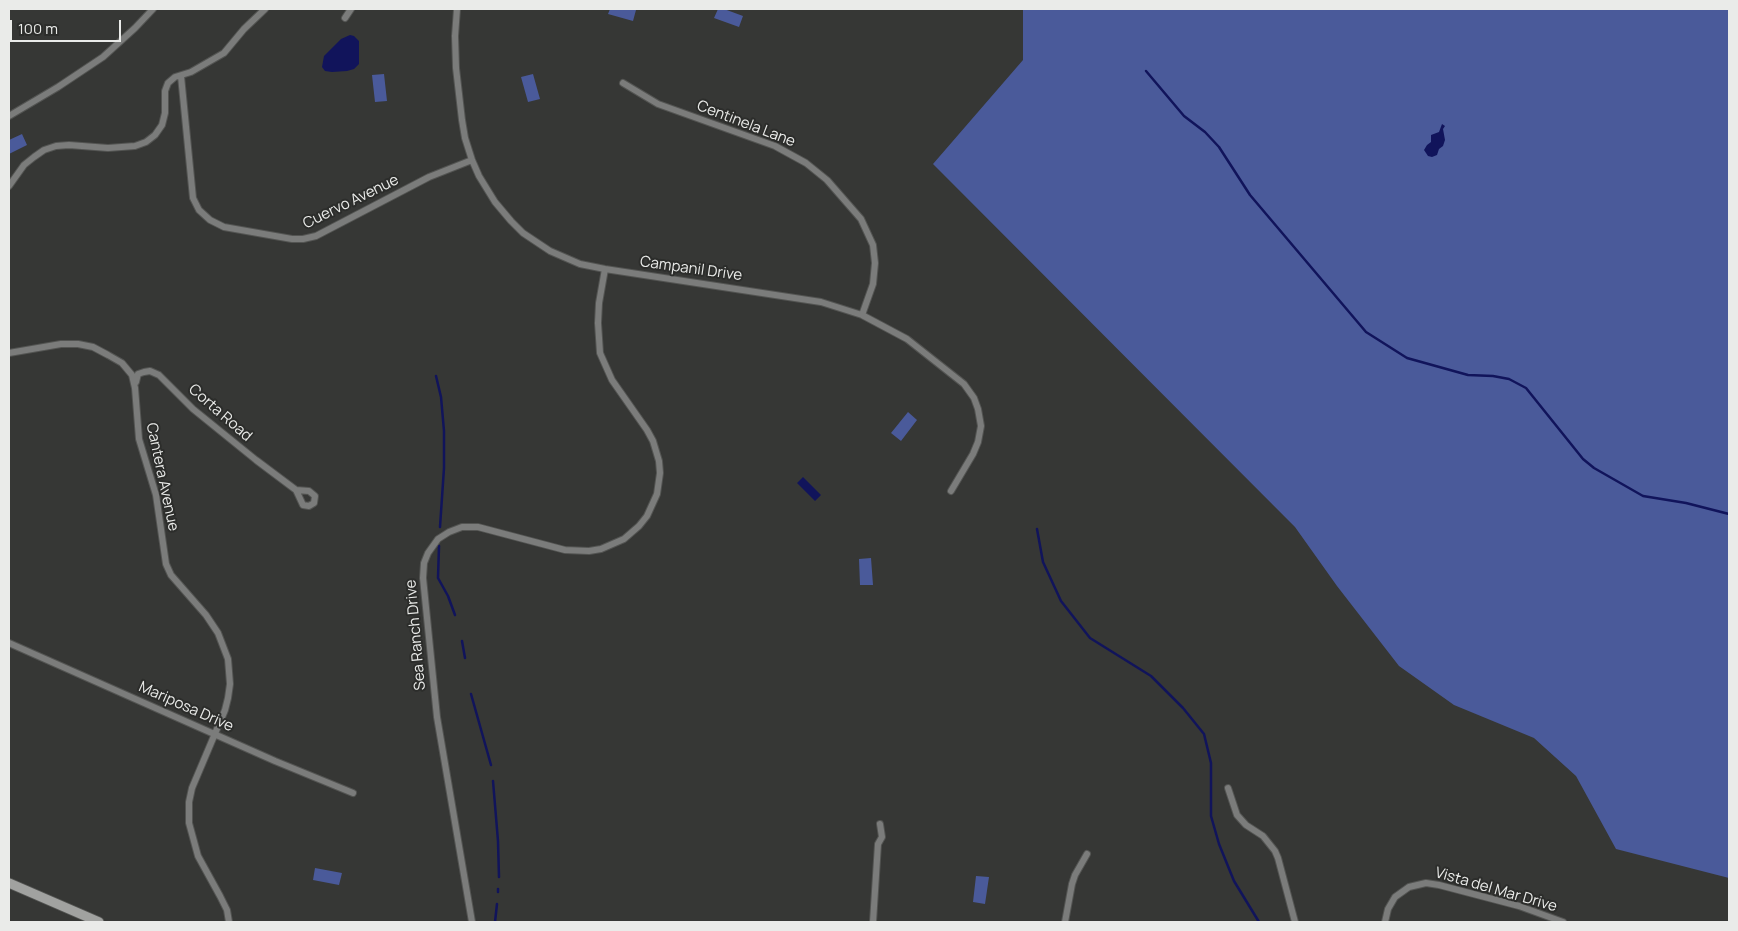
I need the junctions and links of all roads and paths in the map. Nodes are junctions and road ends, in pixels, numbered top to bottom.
1 (153, 9) edge
2 (265, 9) edge
3 (351, 9) edge
4 (456, 9) edge
5 (346, 18) dead end
6 (181, 76) junction
7 (623, 83) dead end
8 (9, 116) edge
9 (472, 160) junction
10 (9, 186) edge
11 (605, 269) junction
12 (862, 315) junction
13 (9, 353) edge
14 (135, 388) junction
15 (296, 490) dead end
16 (951, 491) dead end
17 (9, 643) edge
18 (214, 734) junction
19 (1228, 788) dead end
20 (353, 793) dead end
21 (880, 824) dead end
22 (1086, 854) dead end
23 (9, 883) edge
24 (99, 922) edge
25 (229, 922) edge
26 (472, 922) edge
27 (873, 922) edge
28 (1065, 922) edge
29 (1295, 922) edge
30 (1384, 922) edge
31 (1562, 922) edge

1 - 8 street
2 - 6 street
3 - 5 street
4 - 9 street, Campanil Drive
6 - 9 street, Cuervo Avenue
6 - 10 street
7 - 12 street, Centinela Lane
9 - 11 street, Campanil Drive
11 - 12 street, Campanil Drive
11 - 26 street, Sea Ranch Drive
12 - 16 street, Campanil Drive
13 - 14 street, Cantera Avenue
14 - 15 street, Corta Road
14 - 18 street, Cantera Avenue
17 - 18 street, Mariposa Drive
18 - 20 street, Mariposa Drive
18 - 25 street, Cantera Avenue
19 - 29 street
21 - 27 street
22 - 28 street
23 - 24 street
30 - 31 street, Vista del Mar Drive

